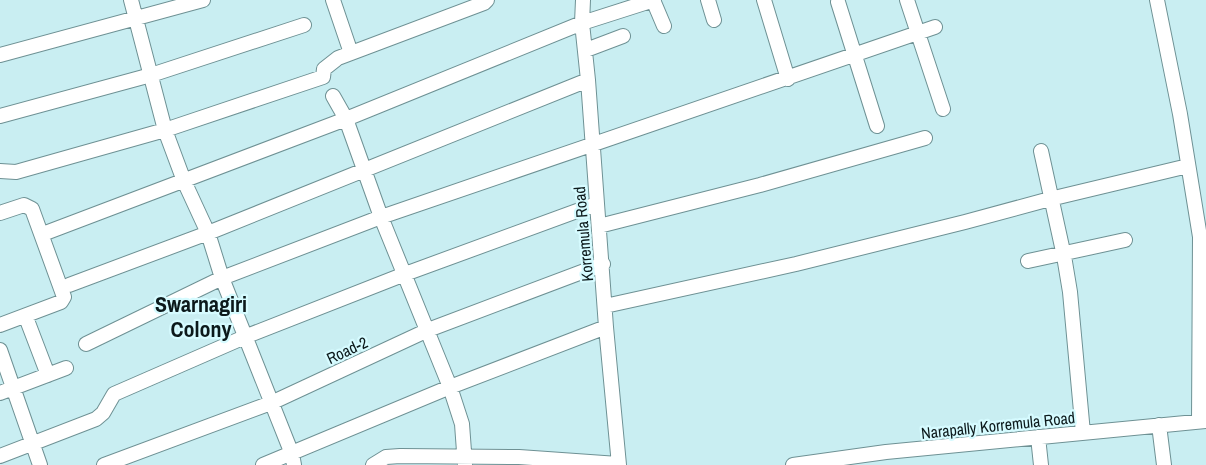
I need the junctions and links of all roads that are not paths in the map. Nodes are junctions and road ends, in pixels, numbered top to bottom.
1 (131, 0) edge
2 (203, 0) edge
3 (333, 0) edge
4 (487, 0) edge
5 (583, 0) edge
6 (653, 0) edge
7 (708, 0) edge
8 (764, 0) edge
9 (907, 0) edge
10 (1156, 0) edge
11 (838, 2) dead end
12 (137, 19) junction
13 (714, 20) dead end
14 (582, 23) junction
15 (304, 25) dead end
16 (664, 26) dead end
17 (935, 27) dead end
18 (917, 32) junction
19 (623, 36) dead end
20 (586, 50) junction
21 (351, 53) junction
22 (0, 55) edge
23 (855, 55) junction
24 (151, 75) junction
25 (788, 79) junction
26 (588, 80) junction
27 (333, 96) dead end
28 (943, 109) dead end
29 (0, 116) edge
30 (346, 119) junction
31 (877, 126) dead end
32 (165, 130) junction
33 (925, 138) dead end
34 (592, 145) junction
35 (1041, 151) dead end
36 (1188, 166) junction
37 (364, 170) junction
38 (0, 171) edge
39 (184, 181) junction
40 (1050, 199) junction
41 (596, 204) junction
42 (0, 213) edge
43 (381, 217) junction
44 (598, 226) junction
45 (48, 232) dead end
46 (208, 233) junction
47 (1203, 237) edge
48 (1125, 240) dead end
49 (1064, 253) junction
50 (1028, 261) dead end
51 (603, 264) junction
52 (405, 274) junction
53 (222, 278) junction
54 (69, 285) dead end
55 (605, 306) junction
56 (27, 320) dead end
57 (0, 325) edge
58 (606, 327) junction
59 (428, 330) junction
60 (247, 336) junction
61 (86, 344) dead end
62 (0, 350) edge
63 (1203, 351) edge
64 (66, 368) dead end
65 (48, 375) junction
66 (450, 387) junction
67 (14, 388) junction
68 (0, 393) edge
69 (271, 404) junction
70 (1203, 421) edge
71 (1159, 425) junction
72 (1083, 433) junction
73 (1038, 437) junction
74 (32, 444) junction
75 (0, 456) edge
76 (887, 459) edge
77 (293, 460) edge
78 (465, 461) edge
79 (619, 464) edge
80 (40, 465) edge
81 (105, 465) edge
82 (263, 465) edge
83 (373, 465) edge
84 (793, 465) edge
85 (1041, 465) edge
86 (1164, 465) edge

1 - 12 street
2 - 12 street
3 - 21 street
4 - 21 street
5 - 14 street, Korremula Road
6 - 14 street
6 - 16 street
7 - 13 street
8 - 25 street
9 - 18 street
10 - 36 street
11 - 23 street
12 - 22 street
12 - 24 street
14 - 20 street, Korremula Road
14 - 30 street
15 - 24 street
17 - 18 street
18 - 23 street
18 - 28 street
19 - 20 street
20 - 26 street, Korremula Road
21 - 32 street
23 - 25 street
23 - 31 street
24 - 29 street
24 - 32 street
25 - 34 street
26 - 34 street, Korremula Road
26 - 37 street
27 - 30 street
30 - 37 street
30 - 39 street
32 - 38 street
32 - 39 street
33 - 44 street
34 - 41 street, Korremula Road
34 - 43 street
35 - 40 street
36 - 40 street
36 - 47 street
37 - 43 street
37 - 46 street
39 - 45 street
39 - 46 street
40 - 49 street
40 - 55 street
41 - 44 street, Korremula Road
41 - 52 street
42 - 57 street
43 - 52 street
43 - 53 street
44 - 51 street, Korremula Road
46 - 53 street
46 - 54 street
47 - 63 street
48 - 49 street
49 - 50 street
49 - 72 street
51 - 55 street, Korremula Road
51 - 59 street, Road-2
52 - 59 street
52 - 60 street
53 - 60 street
53 - 61 street
55 - 58 street, Korremula Road
56 - 65 street
58 - 66 street
58 - 79 street, Korremula Road
59 - 66 street
59 - 69 street, Road-2
60 - 69 street
60 - 74 street
62 - 67 street
63 - 70 street
64 - 65 street
65 - 67 street
66 - 77 street
66 - 78 street
67 - 68 street
67 - 74 street
69 - 77 street
69 - 81 street, Road-2
70 - 71 street, Narapally Korremula Road
71 - 72 street, Narapally Korremula Road
71 - 86 street
72 - 73 street, Narapally Korremula Road
73 - 76 street, Narapally Korremula Road
73 - 85 street
74 - 75 street
74 - 80 street
76 - 84 street, Narapally Korremula Road
77 - 82 street
78 - 79 street
78 - 83 street

